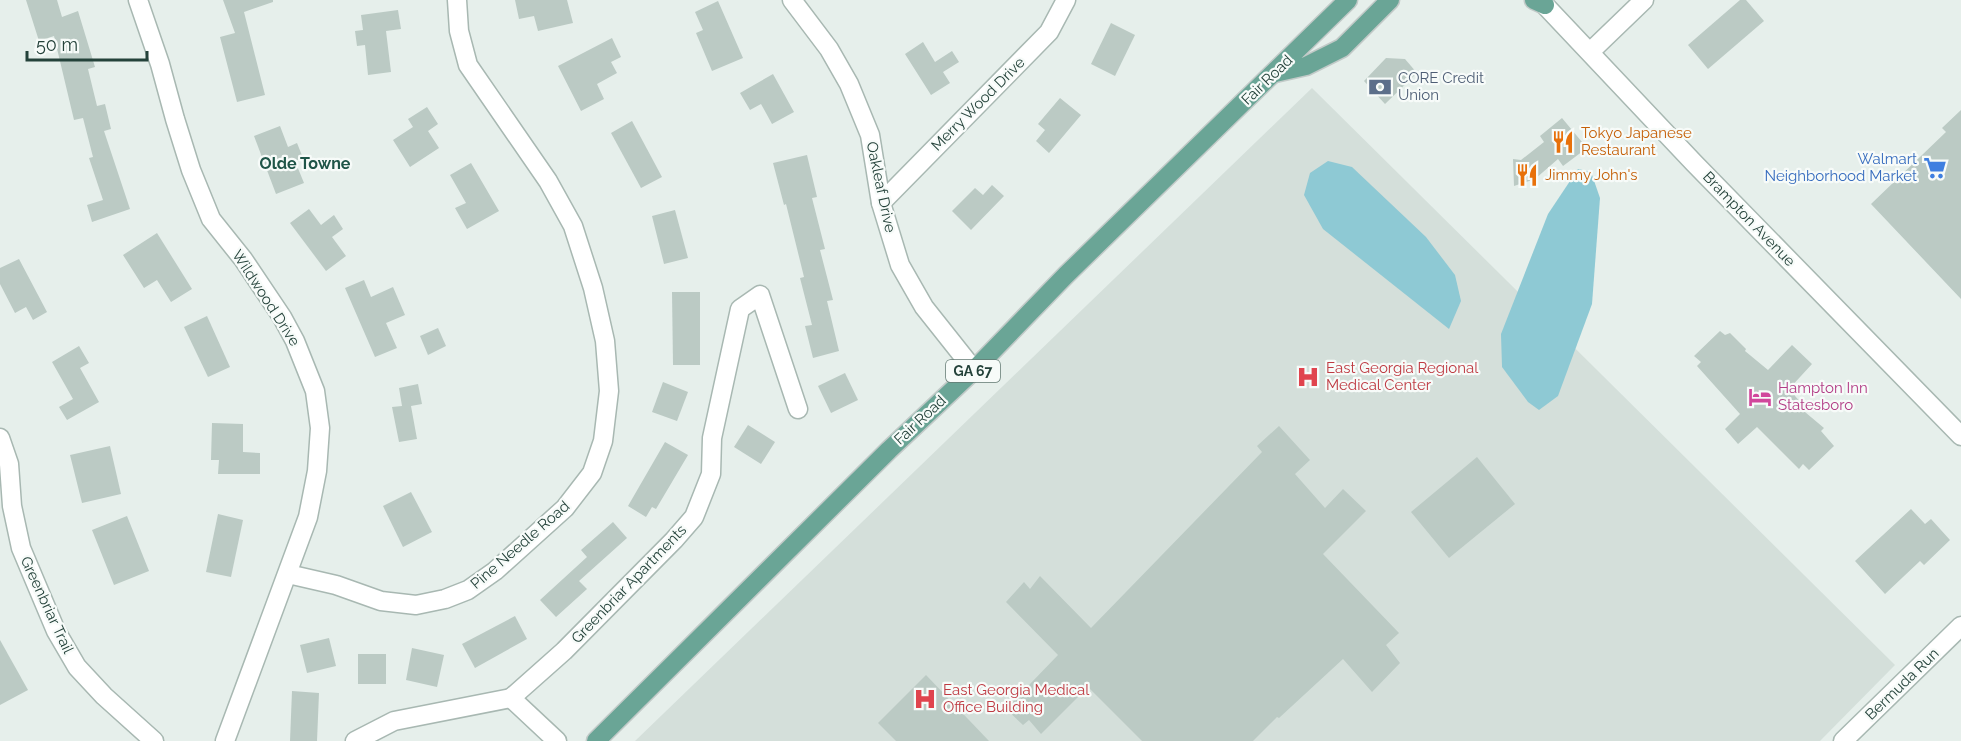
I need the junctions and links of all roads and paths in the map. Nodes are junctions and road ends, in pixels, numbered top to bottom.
1 (138, 0) edge
2 (457, 0) edge
3 (792, 0) edge
4 (1066, 0) edge
5 (1348, 0) edge
6 (1390, 0) edge
7 (1644, 0) edge
8 (1540, 1) edge
9 (1590, 52) junction
10 (1273, 74) junction
11 (881, 203) junction
12 (974, 370) junction
13 (798, 410) dead end
14 (1961, 436) edge
15 (0, 438) edge
16 (288, 574) junction
17 (1961, 626) edge
18 (511, 698) junction
19 (154, 741) edge
20 (225, 741) edge
21 (356, 741) edge
22 (557, 741) edge
23 (596, 741) edge
24 (1844, 741) edge

1 - 16 street, Wildwood Drive
2 - 16 street, Pine Needle Road
3 - 11 street, Oakleaf Drive
4 - 11 street, Merry Wood Drive
5 - 10 main road, Fair Road / GA 67
6 - 10 main road
7 - 9 street
8 - 9 street, Brampton Avenue
9 - 14 street, Brampton Avenue
10 - 12 main road, Fair Road / GA 67
11 - 12 street, Oakleaf Drive
12 - 23 main road, Fair Road / GA 67
13 - 18 street, Greenbriar Apartments
15 - 19 street, Greenbriar Trail
16 - 20 street, Wildwood Drive
17 - 24 street, Bermuda Run
18 - 21 street
18 - 22 street

